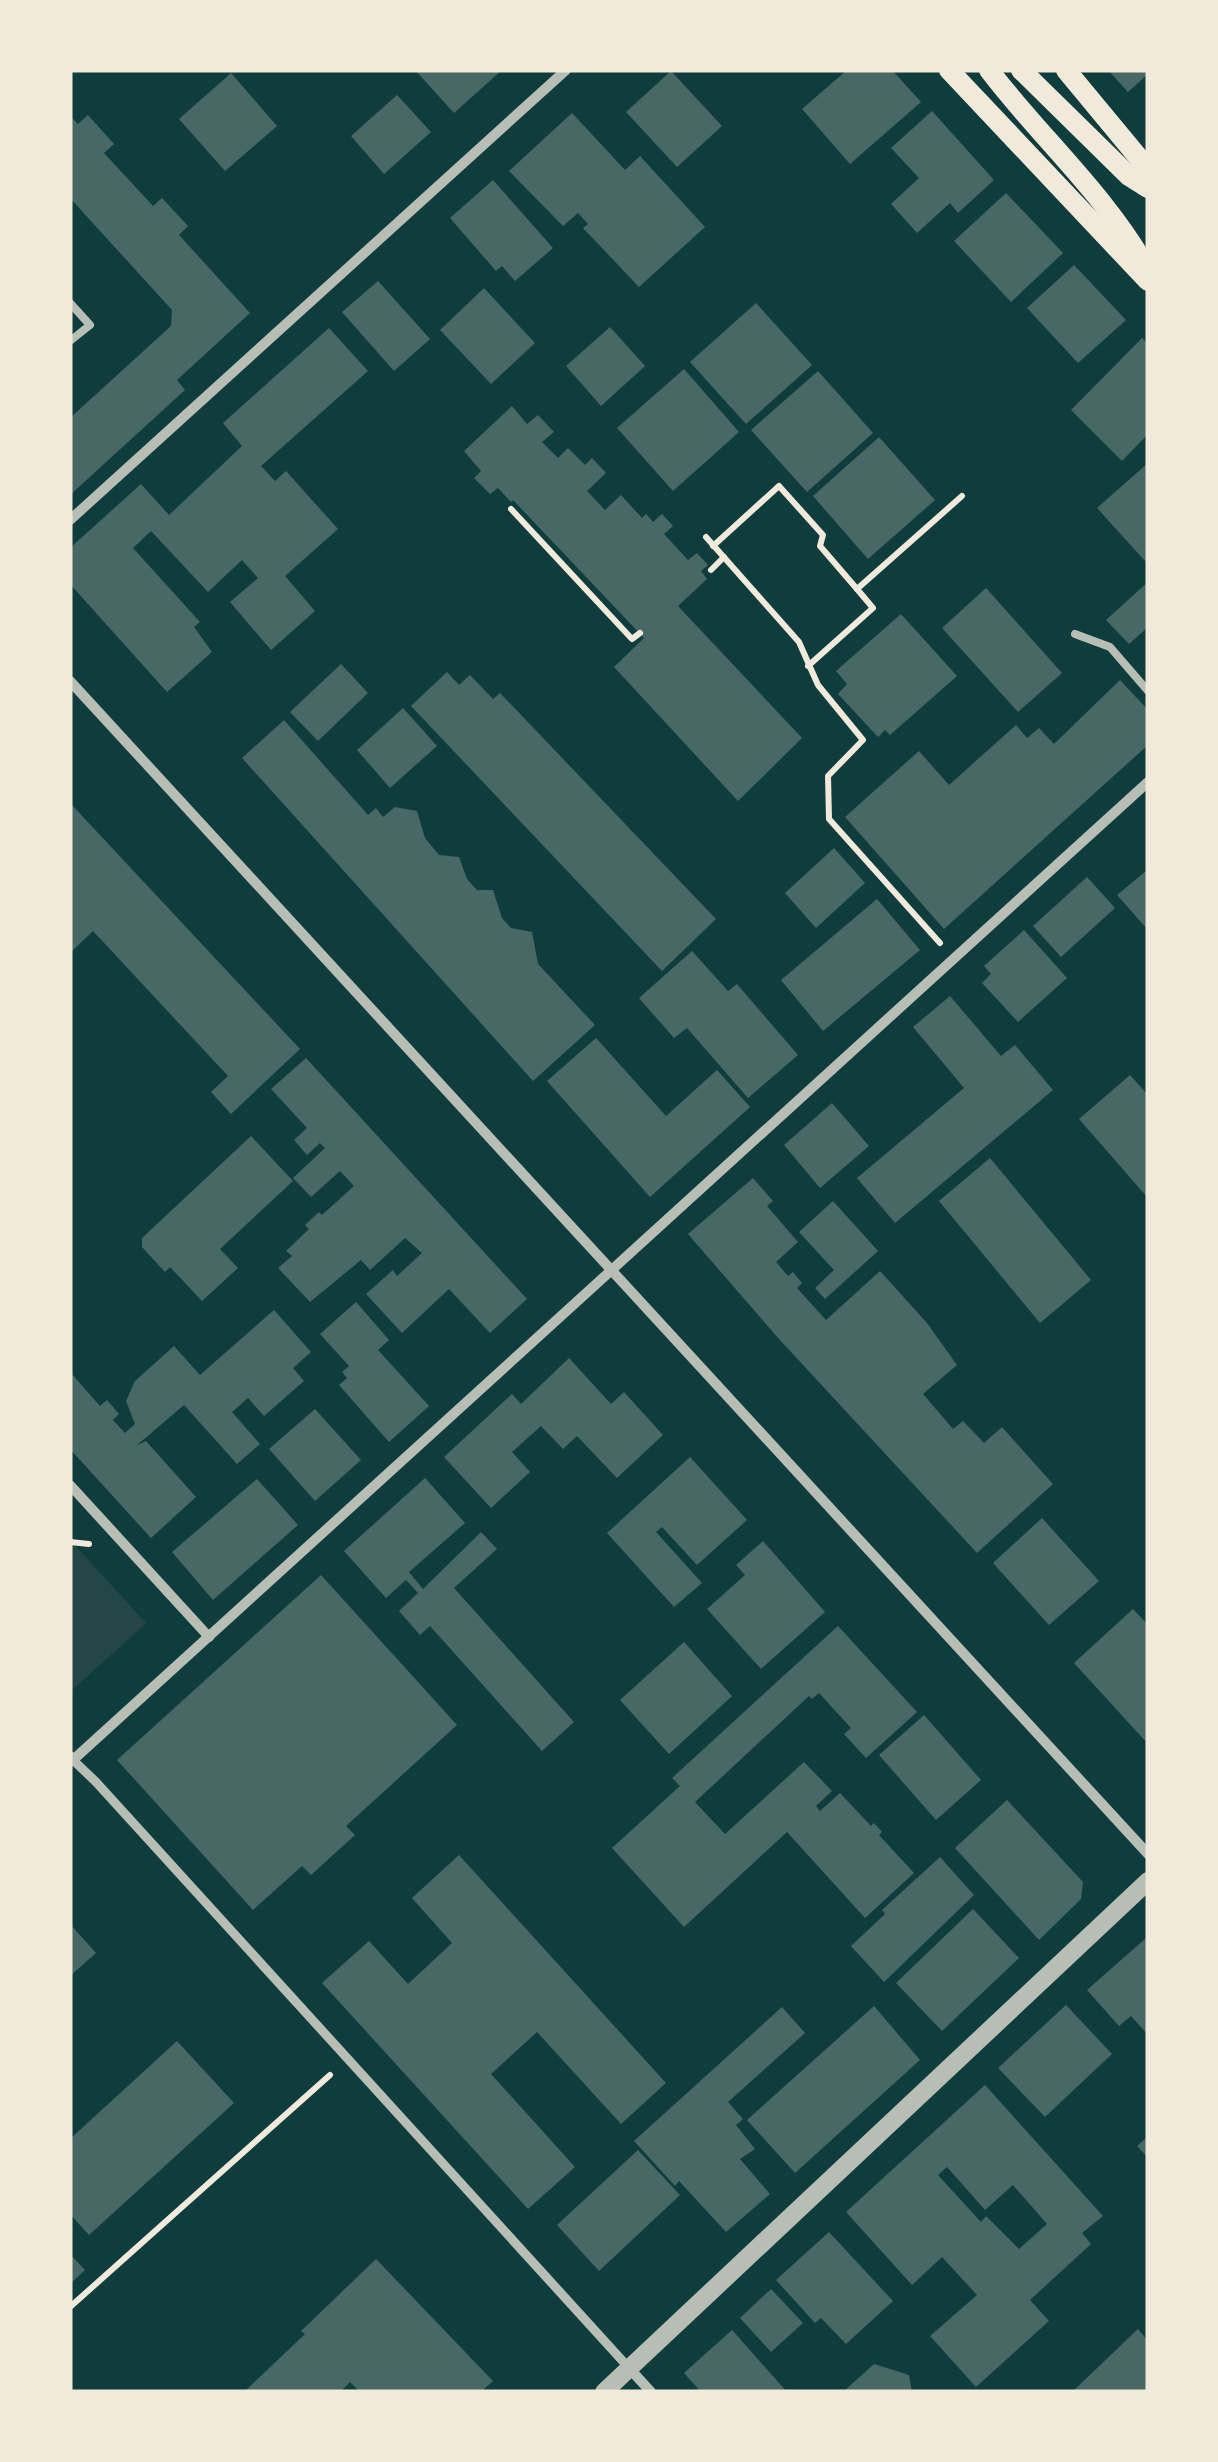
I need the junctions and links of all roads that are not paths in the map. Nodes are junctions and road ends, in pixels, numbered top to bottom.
1 (566, 70) edge
2 (950, 70) edge
3 (989, 70) edge
4 (1021, 70) edge
5 (1066, 70) edge
6 (1148, 169) edge
7 (1148, 188) edge
8 (1148, 270) edge
9 (1148, 281) edge
10 (70, 303) edge
11 (70, 341) edge
12 (70, 520) edge
13 (1075, 634) dead end
14 (70, 681) edge
15 (1148, 690) edge
16 (1148, 782) edge
17 (611, 1270) junction
18 (70, 1485) edge
19 (209, 1637) junction
20 (71, 1760) edge
21 (1148, 1854) edge
22 (1148, 1881) edge
23 (629, 2368) junction
24 (604, 2392) edge
25 (651, 2392) edge

1 - 12 street
2 - 9 main road
3 - 8 main road
4 - 7 main road
5 - 6 main road
10 - 11 lane
13 - 15 lane
14 - 17 street
16 - 17 street
17 - 19 street
17 - 21 street
18 - 19 street
19 - 20 street
20 - 23 street
22 - 23 street
23 - 24 street
23 - 25 street

